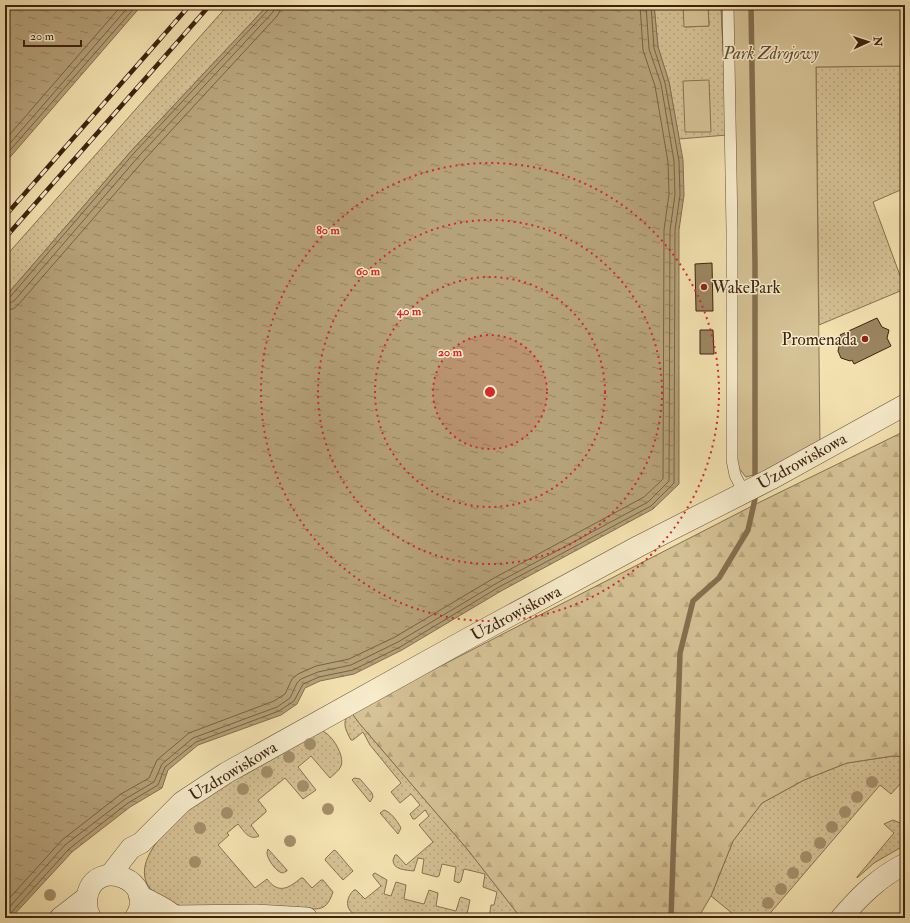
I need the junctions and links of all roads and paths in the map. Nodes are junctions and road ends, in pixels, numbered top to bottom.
1 (728, 5) edge
2 (905, 405) edge
3 (744, 493) junction
4 (141, 843) junction
5 (905, 864) edge
6 (110, 875) junction
7 (136, 889) junction
8 (87, 897) junction
9 (171, 917) edge
10 (60, 918) edge
11 (92, 918) edge
12 (135, 918) edge
13 (307, 918) edge
14 (841, 918) edge

1 - 3 lane
2 - 3 street, Uzdrowiskowa
3 - 4 street, Uzdrowiskowa
4 - 6 street, Uzdrowiskowa
4 - 7 street
5 - 14 street
6 - 7 street
6 - 8 street
7 - 9 street
7 - 12 street
8 - 10 street
8 - 11 street
9 - 13 street

